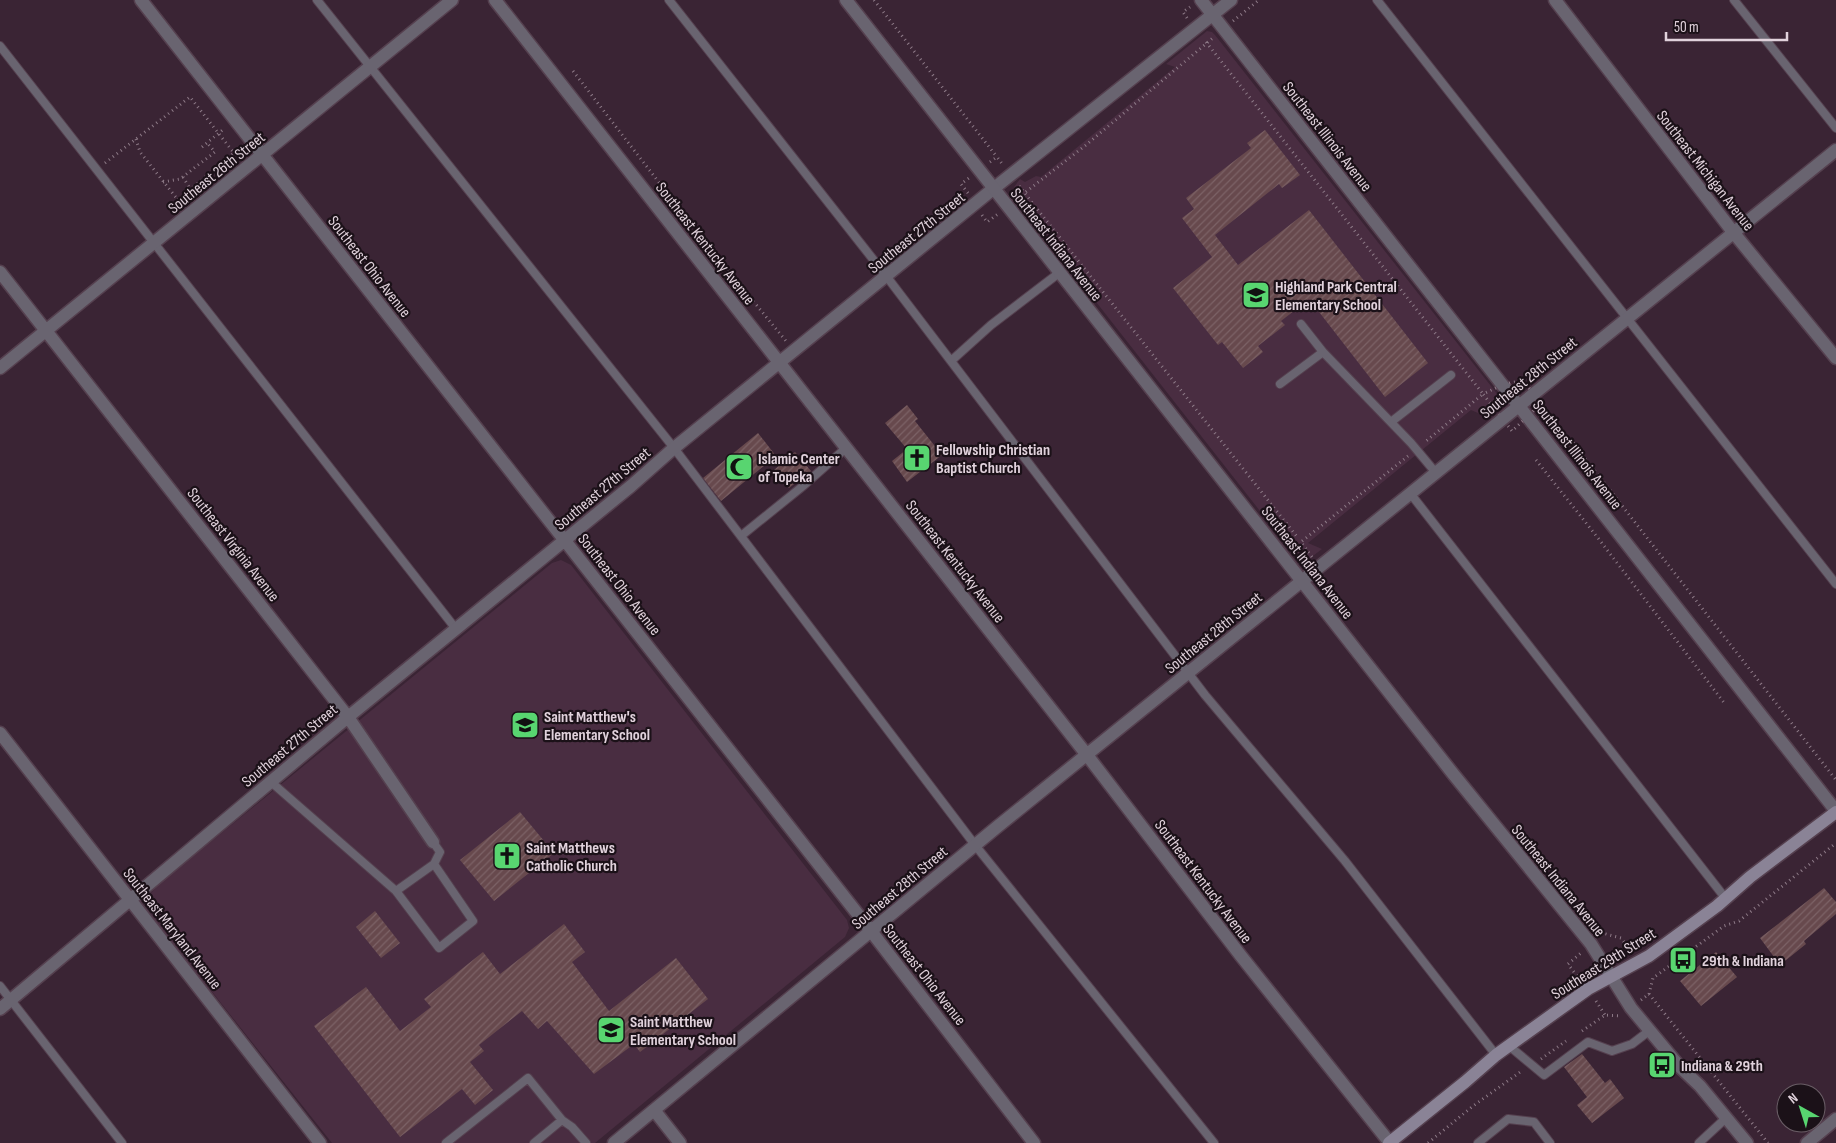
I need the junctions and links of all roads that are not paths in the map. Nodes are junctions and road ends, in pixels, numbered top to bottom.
1 (141, 0) edge
2 (317, 0) edge
3 (452, 0) edge
4 (495, 0) edge
5 (670, 0) edge
6 (846, 0) edge
7 (1231, 0) edge
8 (1377, 0) edge
9 (1555, 0) edge
10 (1734, 0) edge
11 (1197, 2) edge
12 (1212, 15) junction
13 (0, 46) edge
14 (370, 67) junction
15 (1836, 128) edge
16 (1836, 150) edge
17 (263, 155) junction
18 (993, 189) junction
19 (1733, 232) junction
20 (155, 242) junction
21 (0, 272) edge
22 (1060, 273) junction
23 (887, 277) junction
24 (1627, 318) junction
25 (1301, 324) dead end
26 (46, 330) junction
27 (1323, 352) junction
28 (1836, 358) edge
29 (951, 361) junction
30 (779, 363) junction
31 (0, 368) edge
32 (1451, 375) dead end
33 (1280, 384) dead end
34 (1519, 405) junction
35 (1391, 422) junction
36 (674, 448) junction
37 (846, 448) junction
38 (1436, 473) junction
39 (1410, 493) junction
40 (741, 536) junction
41 (564, 540) junction
42 (1302, 581) junction
43 (1836, 584) edge
44 (456, 629) junction
45 (1189, 672) junction
46 (348, 717) junction
47 (0, 733) edge
48 (1087, 755) junction
49 (271, 782) junction
50 (1836, 812) edge
51 (433, 842) joint
52 (975, 845) junction
53 (434, 864) junction
54 (396, 891) junction
55 (130, 899) junction
56 (1726, 899) junction
57 (871, 931) junction
58 (1611, 976) junction
59 (0, 986) edge
60 (10, 1000) junction
61 (0, 1008) edge
62 (1649, 1030) junction
63 (1508, 1045) junction
64 (1496, 1055) junction
65 (654, 1110) junction
66 (1726, 1118) junction
67 (1836, 1119) edge
68 (562, 1120) junction
69 (122, 1143) edge
70 (320, 1143) edge
71 (446, 1143) edge
72 (534, 1143) edge
73 (586, 1143) edge
74 (614, 1143) edge
75 (680, 1143) edge
76 (1034, 1143) edge
77 (1214, 1143) edge
78 (1389, 1143) edge
79 (1478, 1143) edge
80 (1550, 1143) edge
81 (1699, 1143) edge
82 (1746, 1143) edge
83 (1806, 1143) edge

1 - 17 street, Southeast Ohio Avenue
2 - 14 lane
3 - 14 street, Southeast 26th Street
4 - 30 street, Southeast Kentucky Avenue
5 - 23 lane
6 - 18 street, Southeast Indiana Avenue
7 - 12 street, Southeast 27th Street
8 - 24 lane
9 - 19 street, Southeast Michigan Avenue
10 - 15 lane
11 - 12 street, Southeast Illinois Avenue
12 - 18 street, Southeast 27th Street
12 - 34 street, Southeast Illinois Avenue
13 - 20 lane
14 - 17 street, Southeast 26th Street
14 - 36 lane
16 - 19 street, Southeast 28th Street
17 - 20 street, Southeast 26th Street
17 - 41 street, Southeast Ohio Avenue
18 - 22 street, Southeast Indiana Avenue
18 - 23 street, Southeast 27th Street
19 - 24 street, Southeast 28th Street
19 - 28 street, Southeast Michigan Avenue
20 - 26 street, Southeast 26th Street
20 - 44 lane
21 - 26 street, Southeast Virginia Avenue
22 - 29 lane
22 - 42 street, Southeast Indiana Avenue
23 - 29 lane
23 - 30 street, Southeast 27th Street
24 - 34 street, Southeast 28th Street
24 - 43 lane
25 - 27 lane
26 - 31 street, Southeast 26th Street
26 - 46 street, Southeast Virginia Avenue
27 - 33 lane
27 - 35 lane
29 - 45 lane
30 - 36 street, Southeast 27th Street
30 - 37 street, Southeast Kentucky Avenue
32 - 35 lane
34 - 38 street, Southeast 28th Street
34 - 50 street, Southeast Illinois Avenue
35 - 38 lane
36 - 40 lane
36 - 41 street, Southeast 27th Street
37 - 40 lane
37 - 48 street, Southeast Kentucky Avenue
38 - 39 street, Southeast 28th Street
39 - 42 street, Southeast 28th Street
39 - 56 lane
40 - 52 lane
41 - 44 street, Southeast 27th Street
41 - 57 street, Southeast Ohio Avenue
42 - 45 street, Southeast 28th Street
42 - 58 street, Southeast Indiana Avenue
44 - 46 street, Southeast 27th Street
45 - 48 street, Southeast 28th Street
45 - 64 lane
46 - 49 street, Southeast 27th Street
46 - 51 street, Southeast Virginia Avenue
47 - 55 street, Southeast Maryland Avenue
48 - 52 street, Southeast 28th Street
48 - 78 street, Southeast Kentucky Avenue
49 - 54 lane
49 - 55 street, Southeast 27th Street
50 - 56 main road, Southeast 29th Street
51 - 53 lane
52 - 57 street, Southeast 28th Street
52 - 77 lane
53 - 54 lane
53 - 54 lane
55 - 60 street, Southeast 27th Street
55 - 70 street, Southeast Maryland Avenue
56 - 58 main road, Southeast 29th Street
57 - 65 street, Southeast 28th Street
57 - 76 street, Southeast Ohio Avenue
58 - 62 street, Southeast Indiana Avenue
58 - 63 main road, Southeast 29th Street
59 - 60 lane
60 - 61 street, Southeast 27th Street
60 - 69 lane
62 - 63 lane
62 - 66 street, Southeast Indiana Avenue
63 - 64 main road, Southeast 29th Street
64 - 78 main road, Southeast 29th Street
65 - 74 street, Southeast 28th Street
65 - 75 street
66 - 81 lane
66 - 82 street, Southeast Indiana Avenue
67 - 83 street
68 - 71 lane
68 - 72 lane
68 - 73 lane
79 - 80 lane

